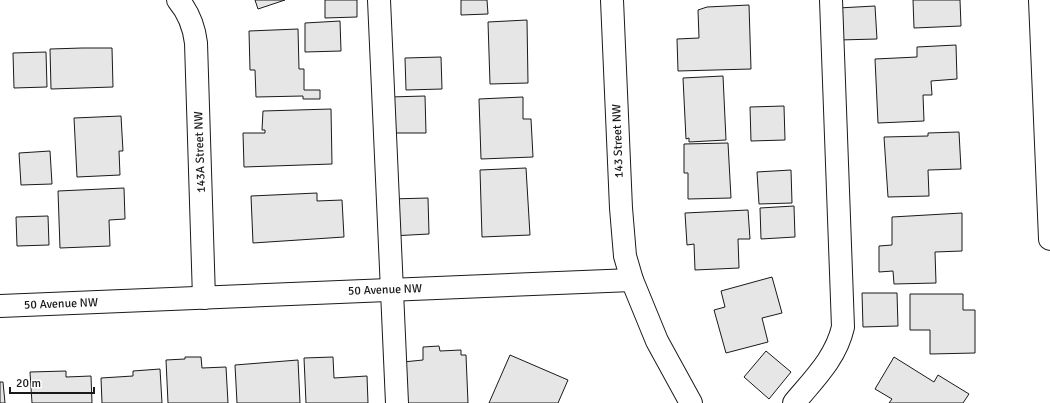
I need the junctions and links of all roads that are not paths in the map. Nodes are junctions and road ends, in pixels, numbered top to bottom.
1 (379, 0) edge
2 (612, 0) edge
3 (832, 0) edge
4 (1040, 0) edge
5 (181, 4) edge
6 (1050, 239) edge
7 (632, 280) junction
8 (393, 290) junction
9 (204, 298) junction
10 (0, 306) edge
11 (397, 403) edge
12 (691, 403) edge
13 (794, 403) edge

1 - 8 street
2 - 7 street, 143 Street NW
3 - 13 street
4 - 6 street
5 - 9 street, 143A Street NW
7 - 8 street, 50 Avenue NW
7 - 12 street
8 - 9 street, 50 Avenue NW
8 - 11 street
9 - 10 street, 50 Avenue NW

